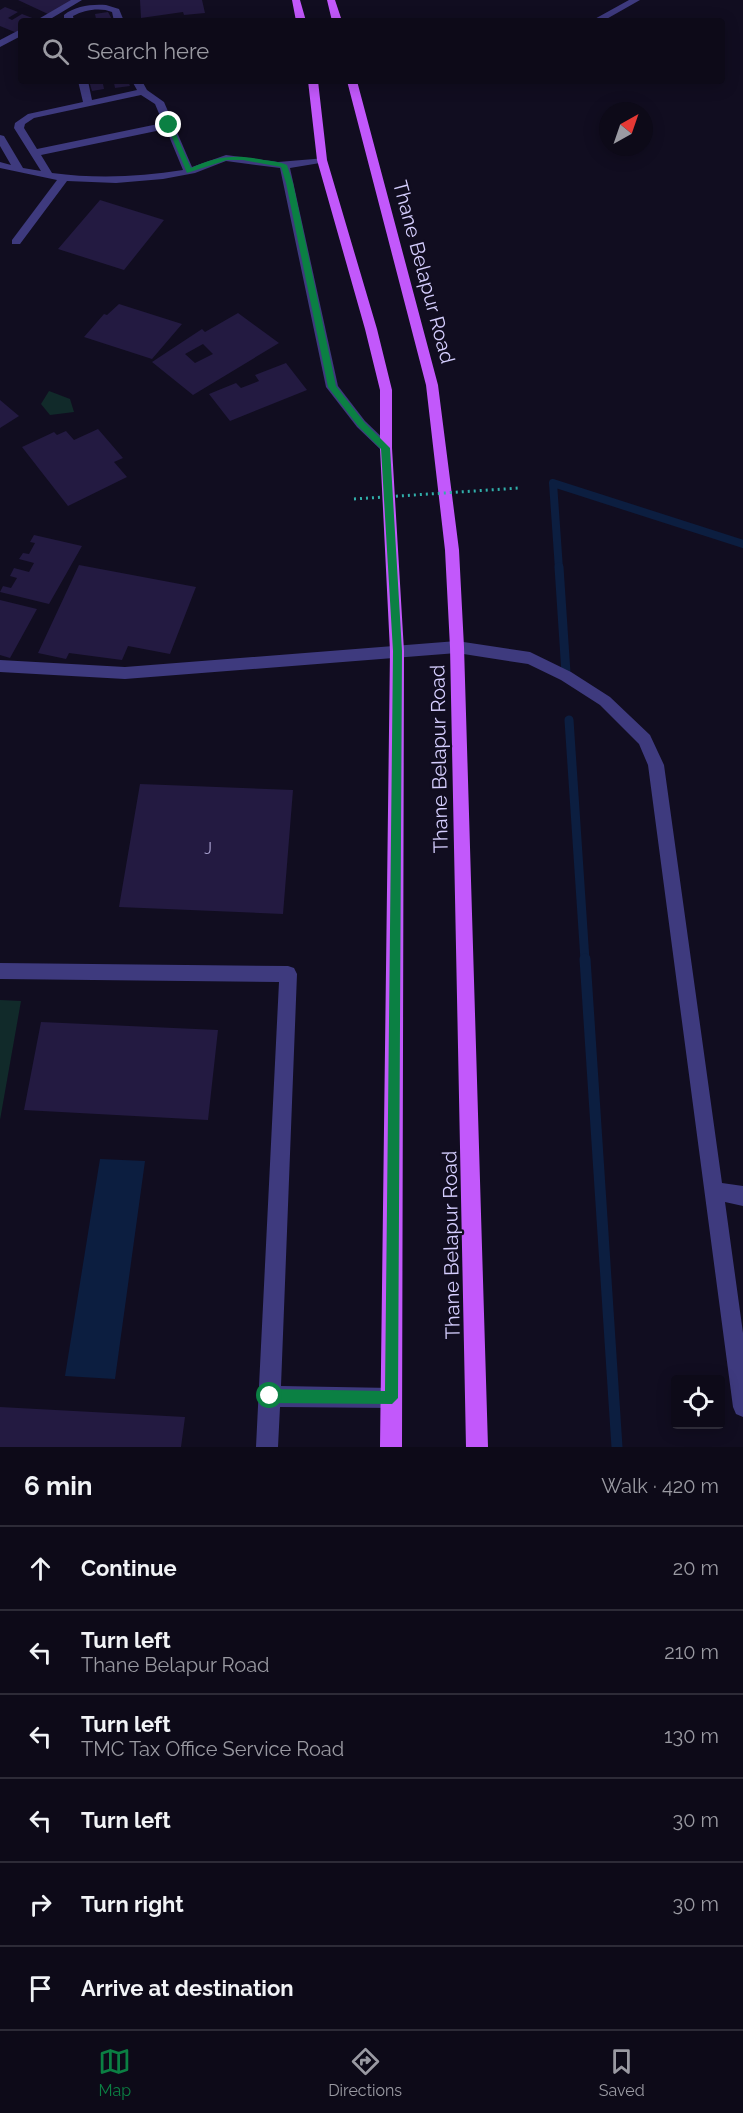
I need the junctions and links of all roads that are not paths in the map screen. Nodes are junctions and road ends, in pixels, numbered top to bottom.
1 (296, 0) edge
2 (331, 0) edge
3 (636, 0) edge
4 (82, 3) edge
5 (47, 18) edge
6 (68, 18) edge
7 (118, 18) edge
8 (300, 18) edge
9 (336, 18) edge
10 (602, 18) edge
11 (18, 34) edge
12 (0, 44) edge
13 (84, 84) edge
14 (139, 84) edge
15 (313, 84) edge
16 (353, 84) edge
17 (143, 92) junction
18 (88, 104) junction
19 (169, 125) junction
20 (0, 138) edge
21 (35, 153) junction
22 (322, 160) junction
23 (0, 165) edge
24 (284, 165) junction
25 (18, 168) junction
26 (189, 171) junction
27 (49, 176) junction
28 (63, 179) junction
29 (16, 242) dead end
30 (386, 448) junction
31 (457, 647) junction
32 (397, 651) junction
33 (0, 666) edge
34 (0, 971) edge
35 (714, 1191) junction
36 (743, 1196) edge
37 (270, 1396) junction
38 (392, 1398) junction
39 (743, 1407) edge
40 (267, 1447) edge
41 (391, 1447) edge
42 (477, 1447) edge

1 - 8 main road
2 - 9 main road
3 - 10 street
4 - 5 street
4 - 6 street
4 - 7 street
11 - 12 street
13 - 18 street
14 - 17 street
15 - 22 main road, Thane Belapur Road
16 - 31 main road, Thane Belapur Road
17 - 18 street
17 - 19 street
18 - 21 street
19 - 21 street
19 - 26 street
20 - 25 street
21 - 27 street
22 - 24 street
22 - 30 main road, Thane Belapur Road
23 - 25 street
24 - 26 street
24 - 30 street
25 - 27 street
26 - 28 street
27 - 28 street
28 - 29 street
30 - 32 main road, Thane Belapur Road
31 - 32 street
31 - 35 street
31 - 42 main road, Thane Belapur Road
32 - 33 street
32 - 38 main road, Thane Belapur Road
34 - 37 street
35 - 36 street
35 - 39 street
37 - 38 street
37 - 40 street
38 - 41 main road, Thane Belapur Road

